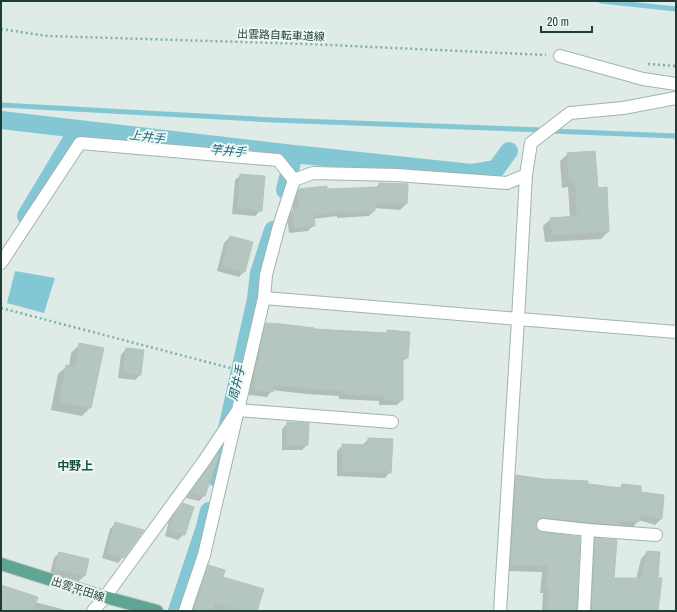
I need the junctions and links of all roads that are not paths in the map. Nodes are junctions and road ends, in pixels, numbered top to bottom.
1 (560, 56) road end
2 (676, 84) edge
3 (676, 98) edge
4 (526, 175) junction
5 (294, 180) junction
6 (1, 263) edge
7 (264, 298) junction
8 (518, 320) junction
9 (676, 332) edge
10 (238, 410) junction
11 (392, 422) dead end
12 (543, 525) dead end
13 (588, 530) junction
14 (656, 535) dead end
15 (1, 564) edge
16 (105, 597) junction
17 (93, 611) edge
18 (157, 611) edge
19 (185, 611) edge
20 (500, 611) edge
21 (584, 611) edge

1 - 2 street
3 - 4 street
4 - 5 street
4 - 8 street
5 - 6 street
5 - 7 street
7 - 8 street
7 - 10 street
8 - 9 street
8 - 20 street
10 - 11 street
10 - 16 street
10 - 19 street
12 - 13 street
13 - 14 street
13 - 21 street
15 - 16 main road, 出雲平田線
16 - 17 street
16 - 18 main road, 出雲平田線

